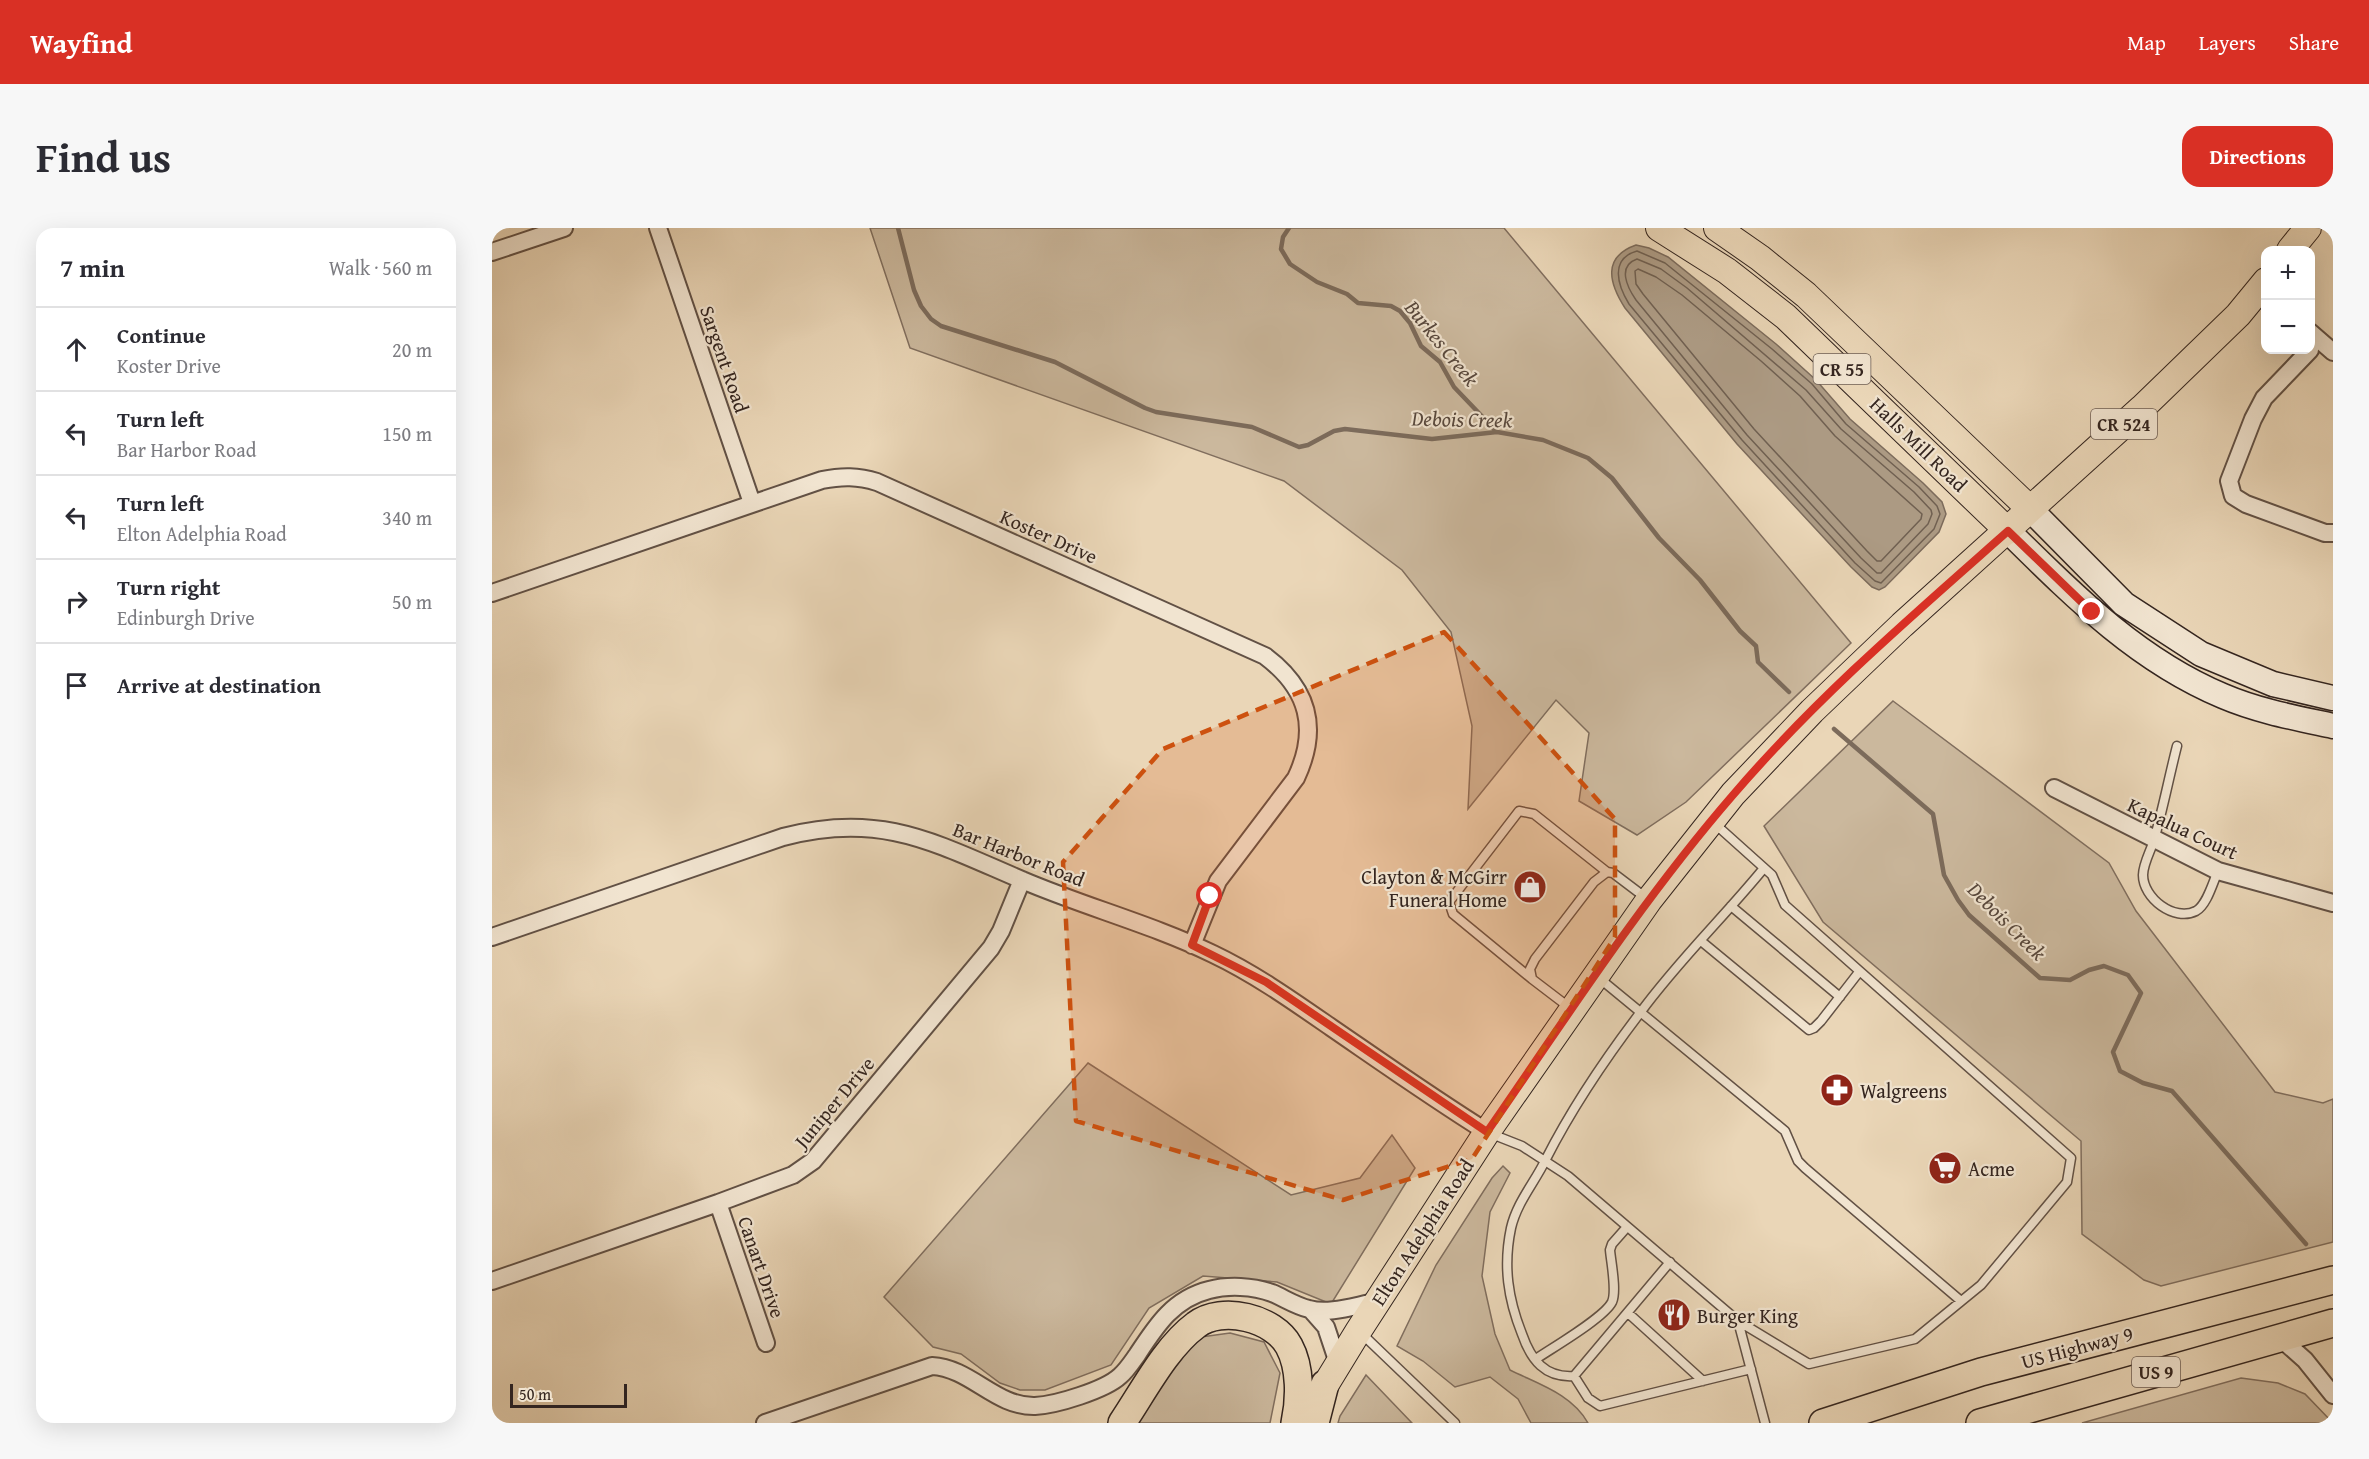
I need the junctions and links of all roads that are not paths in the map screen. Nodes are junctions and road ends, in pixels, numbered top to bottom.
1 (564, 228) edge
2 (658, 228) edge
3 (1659, 228) edge
4 (1718, 228) edge
5 (2308, 228) edge
6 (2293, 246) edge
7 (492, 252) edge
8 (2261, 290) edge
9 (2315, 343) edge
10 (2333, 352) edge
11 (2302, 354) edge
12 (752, 503) junction
13 (2030, 509) junction
14 (2008, 531) junction
15 (2333, 533) edge
16 (492, 593) edge
17 (2333, 698) edge
18 (2333, 726) edge
19 (2177, 746) dead end
20 (2054, 788) dead end
21 (1711, 820) junction
22 (2155, 839) junction
23 (1764, 868) junction
24 (1606, 872) junction
25 (2218, 872) junction
26 (1022, 880) junction
27 (1649, 900) junction
28 (2333, 903) edge
29 (1731, 906) junction
30 (492, 937) edge
31 (1701, 941) junction
32 (1192, 945) junction
33 (1860, 972) junction
34 (1595, 975) junction
35 (1532, 979) junction
36 (1840, 997) junction
37 (1572, 1009) junction
38 (1640, 1012) junction
39 (1487, 1132) junction
40 (1546, 1160) junction
41 (718, 1203) junction
42 (1627, 1227) junction
43 (1670, 1262) junction
44 (2333, 1280) edge
45 (492, 1281) edge
46 (1961, 1301) junction
47 (1377, 1302) junction
48 (1311, 1310) junction
49 (1628, 1313) junction
50 (1738, 1321) junction
51 (2333, 1323) edge
52 (1359, 1330) junction
53 (2279, 1337) junction
54 (766, 1343) dead end
55 (1536, 1359) junction
56 (1751, 1369) junction
57 (1331, 1374) junction
58 (1574, 1376) junction
59 (1703, 1382) junction
60 (2333, 1395) edge
61 (810, 1415) edge
62 (765, 1423) edge
63 (1122, 1423) edge
64 (1295, 1423) edge
65 (1303, 1423) edge
66 (1315, 1423) edge
67 (1455, 1423) edge
68 (1765, 1423) edge
69 (1823, 1423) edge
70 (1980, 1423) edge

1 - 7 street
2 - 12 street, Sargent Road
3 - 14 main road, Halls Mill Road / CR 55
4 - 13 main road, Halls Mill Road / CR 55
5 - 6 main road
8 - 13 main road, Elton Adelphia Road / CR 524
9 - 10 street
11 - 15 street
12 - 16 street, Koster Drive
12 - 32 street, Koster Drive
13 - 14 main road, Elton Adelphia Road / CR 524
13 - 17 main road
14 - 18 main road
14 - 21 main road, Elton Adelphia Road / CR 524
19 - 22 lane
20 - 22 street, Kapalua Court
21 - 23 lane
21 - 27 main road, Elton Adelphia Road / CR 524
22 - 25 street, Kapalua Court
22 - 25 lane
23 - 29 lane
23 - 33 lane
24 - 27 lane
24 - 35 lane
24 - 35 lane
25 - 28 street, Kapalua Court
26 - 30 street, Bar Harbor Road
26 - 32 street, Bar Harbor Road
26 - 41 street, Juniper Drive
27 - 34 main road, Elton Adelphia Road / CR 524
29 - 31 lane
29 - 36 lane
31 - 36 lane
31 - 38 lane
32 - 39 street, Bar Harbor Road
33 - 36 lane
33 - 46 lane
34 - 37 main road, Elton Adelphia Road / CR 524
34 - 38 lane
35 - 37 lane
37 - 39 main road, Elton Adelphia Road / CR 524
38 - 40 lane
38 - 46 lane
39 - 40 lane
39 - 47 main road, Elton Adelphia Road / CR 524
40 - 42 lane
40 - 55 lane
41 - 45 street, Juniper Drive
41 - 54 street, Canart Drive
42 - 43 lane
42 - 55 lane
43 - 49 lane
43 - 50 lane
44 - 69 highway, US Highway 9 / US 9
46 - 50 lane
47 - 48 street
47 - 52 main road, Elton Adelphia Road / CR 524
48 - 57 street
48 - 61 street
49 - 58 lane
49 - 59 lane
50 - 56 lane
51 - 53 highway, US 9
52 - 57 main road, Elton Adelphia Road / CR 524
52 - 67 lane
53 - 60 street
53 - 70 highway, US 9
55 - 58 lane
56 - 59 lane
56 - 68 lane
57 - 65 main road, Elton Adelphia Road / CR 524
57 - 66 highway
58 - 59 lane
61 - 62 street
63 - 64 highway

